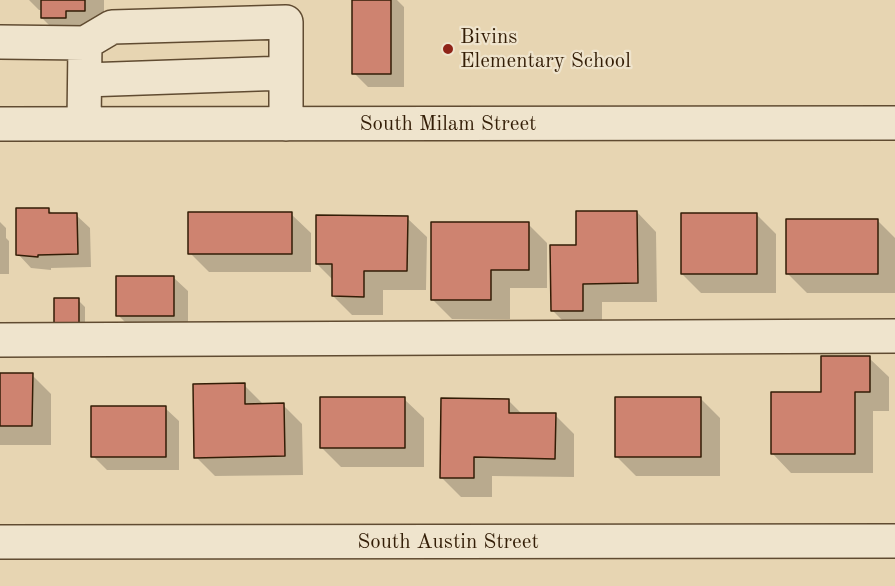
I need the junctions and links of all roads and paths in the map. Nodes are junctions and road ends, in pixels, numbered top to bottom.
1 (0, 42) edge
2 (86, 43) junction
3 (286, 73) junction
4 (85, 80) junction
5 (895, 123) edge
6 (0, 124) edge
7 (84, 124) junction
8 (286, 124) junction
9 (895, 336) edge
10 (0, 340) edge
11 (895, 541) edge
12 (0, 542) edge

1 - 2 street
2 - 3 street
2 - 4 street
3 - 4 street
3 - 8 street
4 - 7 street
5 - 8 street, South Milam Street
6 - 7 street, South Milam Street
7 - 8 street, South Milam Street
9 - 10 street
11 - 12 street, South Austin Street

